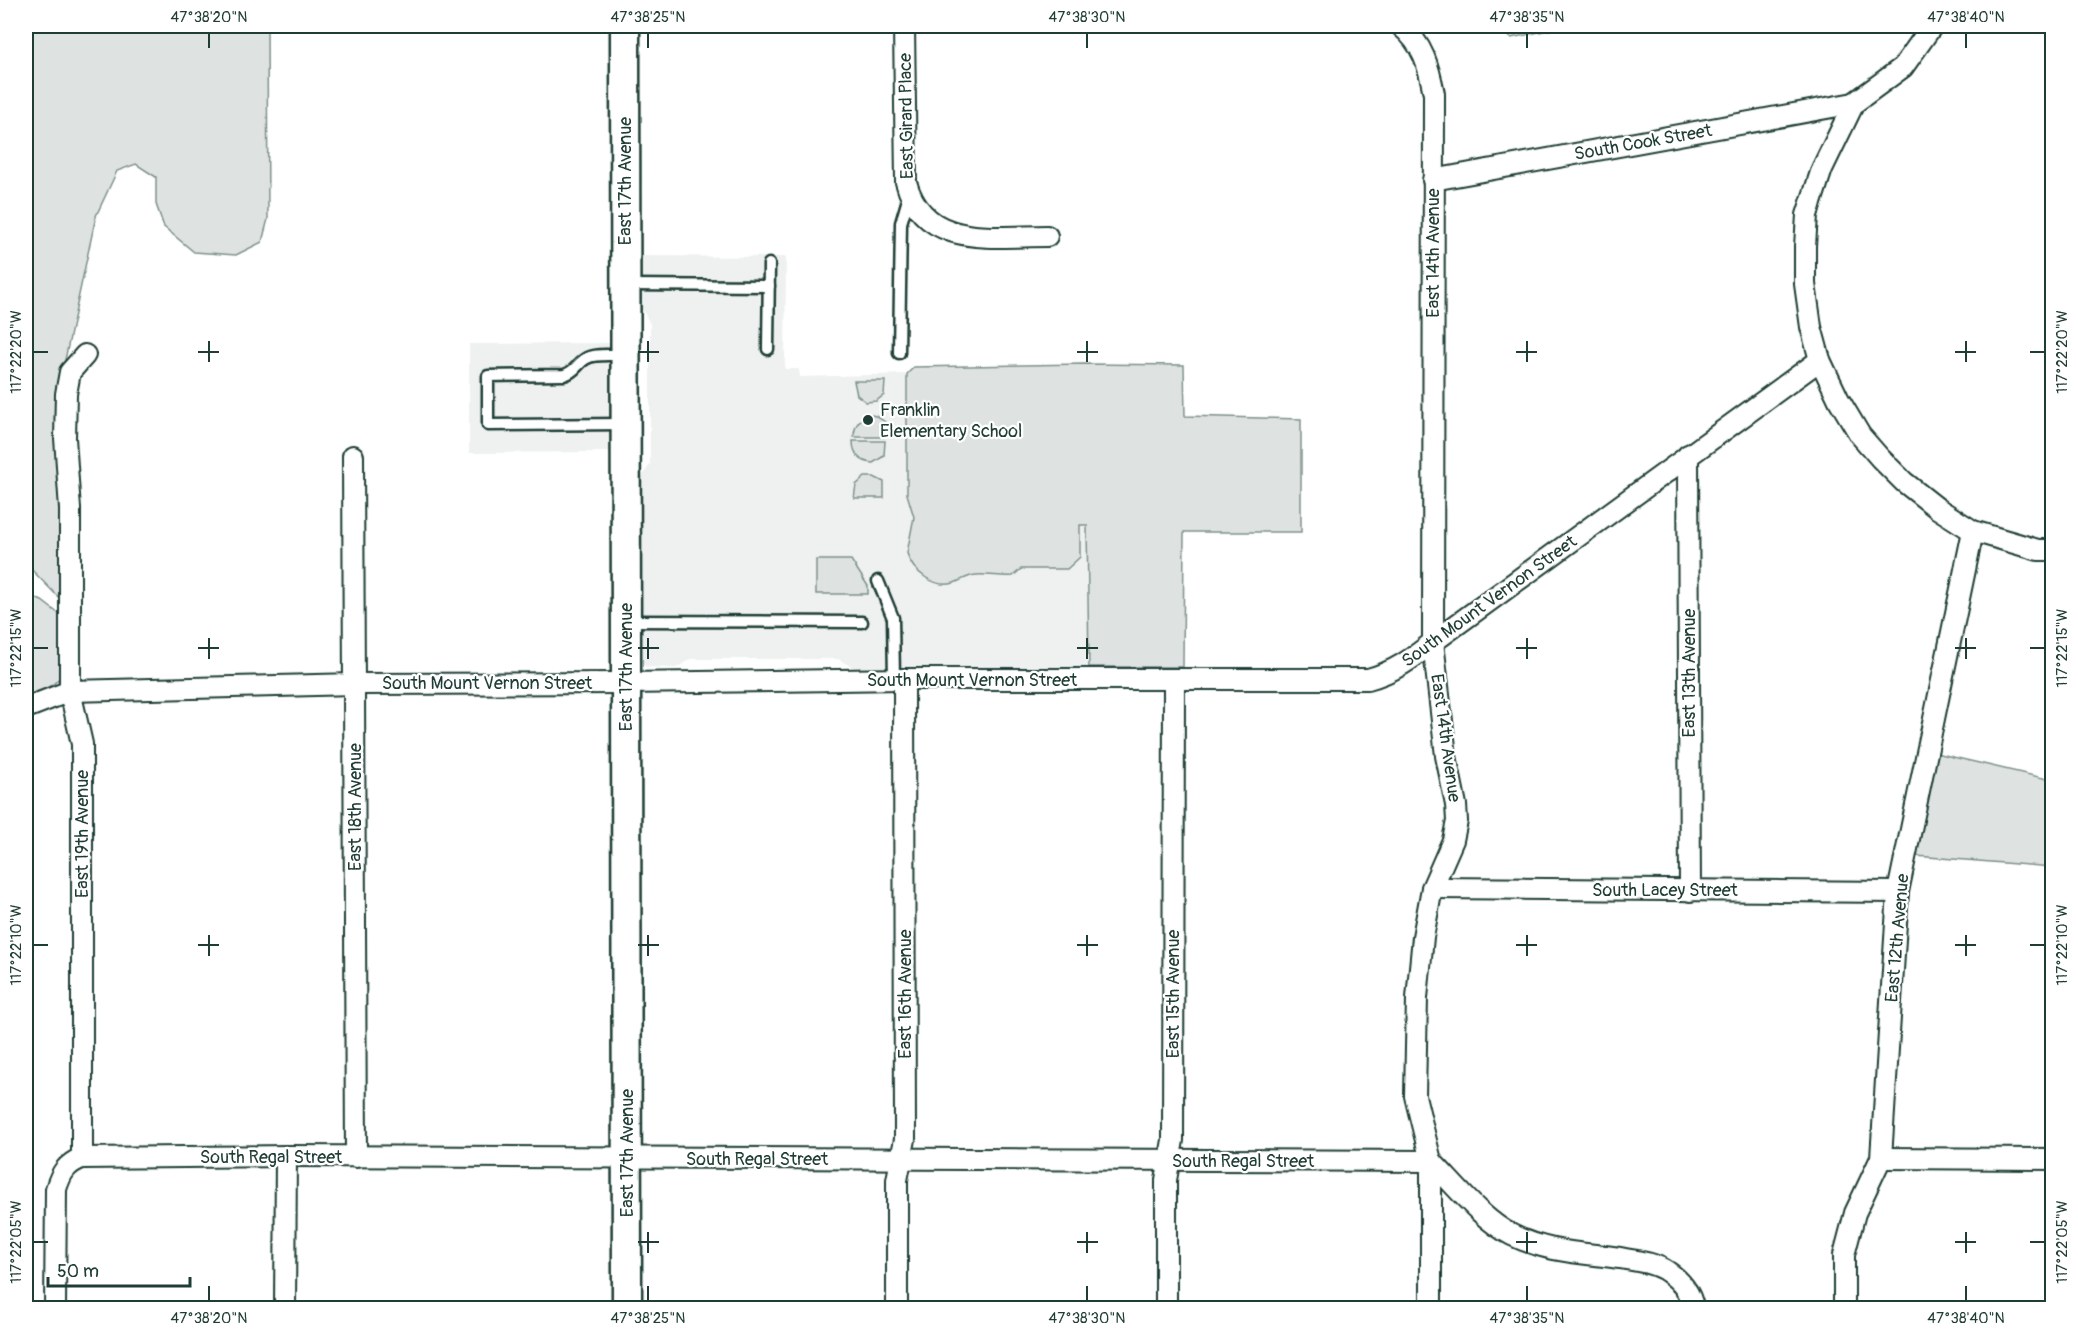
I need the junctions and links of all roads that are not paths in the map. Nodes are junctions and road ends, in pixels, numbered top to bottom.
1 (626, 26) edge
2 (904, 26) edge
3 (1401, 26) edge
4 (1932, 26) edge
5 (1854, 103) junction
6 (1433, 180) junction
7 (909, 196) junction
8 (1047, 236) dead end
9 (769, 264) dead end
10 (626, 285) junction
11 (769, 286) junction
12 (768, 349) dead end
13 (899, 353) dead end
14 (85, 355) dead end
15 (626, 355) junction
16 (1820, 360) junction
17 (626, 424) junction
18 (1688, 455) junction
19 (354, 456) dead end
20 (1973, 531) junction
21 (2052, 550) edge
22 (878, 580) dead end
23 (626, 621) junction
24 (862, 622) dead end
25 (1433, 642) junction
26 (899, 679) junction
27 (1174, 679) junction
28 (626, 683) junction
29 (355, 684) junction
30 (69, 691) junction
31 (26, 708) edge
32 (1432, 888) junction
33 (1689, 891) junction
34 (1898, 892) junction
35 (286, 1156) junction
36 (356, 1157) junction
37 (82, 1158) junction
38 (1881, 1158) junction
39 (627, 1159) junction
40 (2052, 1159) edge
41 (901, 1160) junction
42 (1169, 1161) junction
43 (1431, 1161) junction
44 (55, 1308) edge
45 (285, 1308) edge
46 (627, 1308) edge
47 (897, 1308) edge
48 (1166, 1308) edge
49 (1431, 1308) edge
50 (1693, 1308) edge
51 (1844, 1308) edge

1 - 10 street, East 17th Avenue
2 - 7 street, East Girard Place
3 - 6 street, East 14th Avenue
4 - 5 street
5 - 6 street, South Cook Street
5 - 16 street
6 - 25 street, East 14th Avenue
7 - 8 street, East Girard Place
7 - 13 lane
9 - 11 lane
10 - 11 lane
10 - 15 street, East 17th Avenue
11 - 12 lane
14 - 30 street, East 19th Avenue
15 - 17 street, East 17th Avenue
15 - 17 lane
16 - 18 street, South Mount Vernon Street
16 - 20 street
17 - 23 street, East 17th Avenue
18 - 25 street, South Mount Vernon Street
18 - 33 street, East 13th Avenue
19 - 29 street, East 18th Avenue
20 - 21 street
20 - 34 street, East 12th Avenue
22 - 26 lane
23 - 24 lane
23 - 28 street, East 17th Avenue
25 - 27 street, South Mount Vernon Street
25 - 32 street, East 14th Avenue
26 - 27 street, South Mount Vernon Street
26 - 28 street, South Mount Vernon Street
26 - 41 street, East 16th Avenue
27 - 42 street, East 15th Avenue
28 - 29 street, South Mount Vernon Street
28 - 39 street, East 17th Avenue
29 - 30 street, South Mount Vernon Street
29 - 36 street, East 18th Avenue
30 - 31 street, South Mount Vernon Street
30 - 37 street, East 19th Avenue
32 - 33 street, South Lacey Street
32 - 43 street, East 14th Avenue
33 - 34 street, South Lacey Street
34 - 38 street, East 12th Avenue
35 - 36 street, South Regal Street
35 - 37 street, South Regal Street
35 - 45 street
36 - 39 street, South Regal Street
37 - 44 street
38 - 40 street
38 - 51 street, East 12th Avenue
39 - 41 street, South Regal Street
39 - 46 street, East 17th Avenue
41 - 42 street, South Regal Street
41 - 47 street, East 16th Avenue
42 - 43 street, South Regal Street
42 - 48 street, East 15th Avenue
43 - 49 street, East 14th Avenue
43 - 50 street

